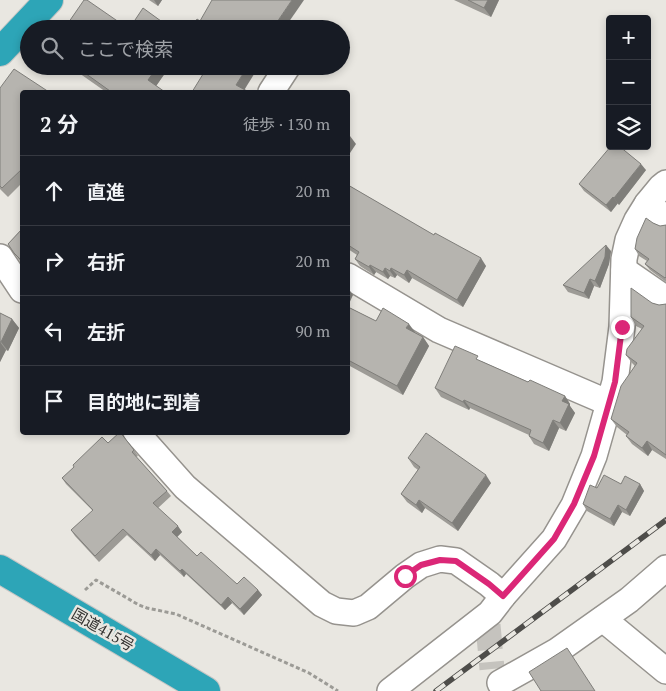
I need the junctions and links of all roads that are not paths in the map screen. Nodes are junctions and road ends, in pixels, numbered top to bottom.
1 (49, 0) edge
2 (30, 20) edge
3 (20, 31) edge
4 (0, 52) edge
5 (282, 75) edge
6 (272, 90) edge
7 (666, 184) edge
8 (657, 211) edge
9 (0, 256) edge
10 (624, 270) junction
11 (350, 277) edge
12 (20, 287) edge
13 (666, 299) edge
14 (609, 404) junction
15 (139, 435) edge
16 (666, 568) edge
17 (0, 569) edge
18 (493, 611) junction
19 (603, 619) junction
20 (666, 671) edge
21 (493, 681) edge
22 (206, 691) edge
23 (390, 691) edge

1 - 2 highway
3 - 4 highway
5 - 6 street
7 - 8 street
8 - 10 street
9 - 12 street
10 - 13 street
10 - 14 street
11 - 14 street
14 - 18 street
15 - 18 street
16 - 19 street
17 - 22 highway, 国道415号
18 - 23 street
19 - 20 street
19 - 21 street

